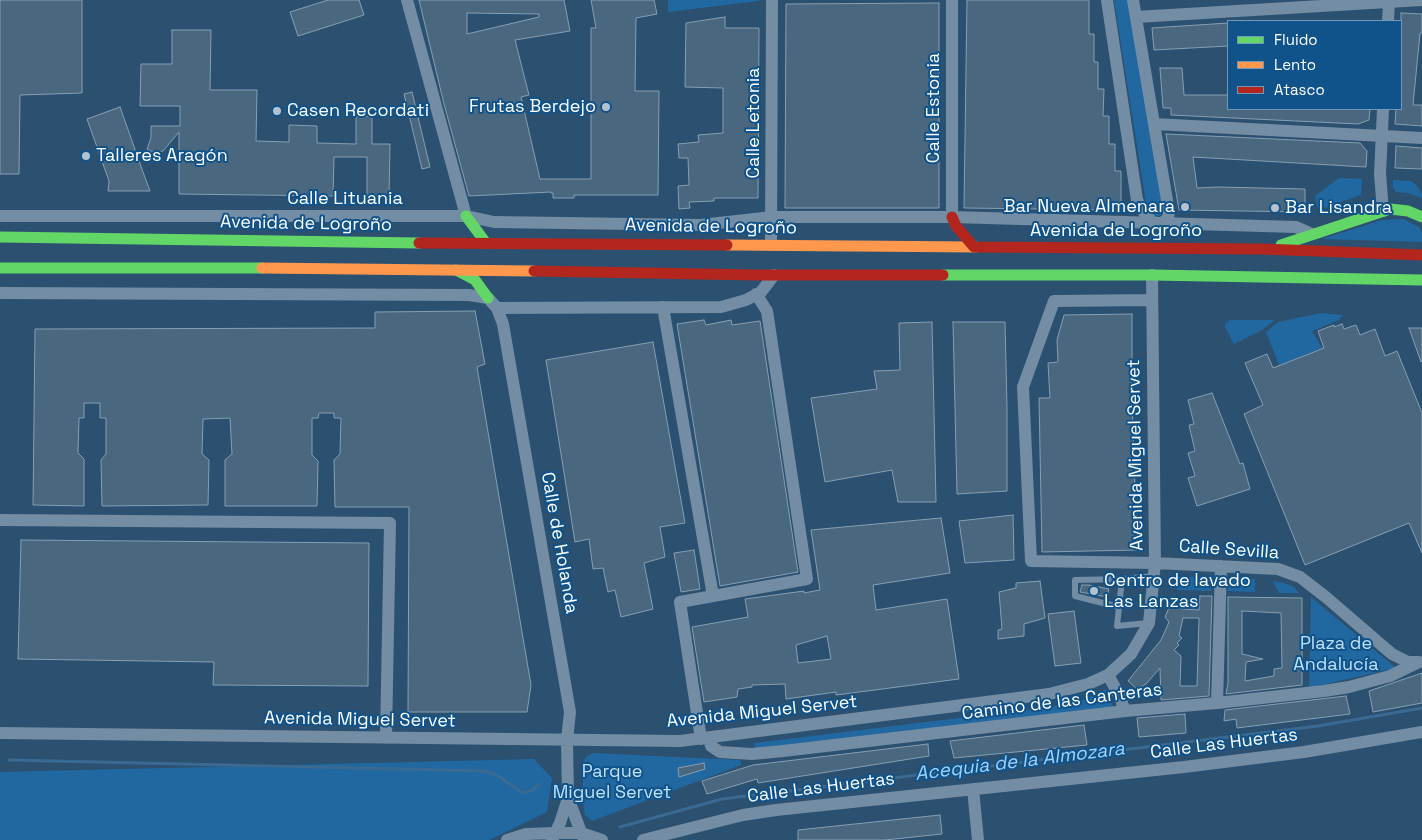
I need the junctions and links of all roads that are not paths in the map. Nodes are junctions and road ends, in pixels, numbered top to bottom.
1 (407, 0) edge
2 (772, 0) edge
3 (952, 0) edge
4 (1107, 0) edge
5 (1133, 0) edge
6 (1422, 0) edge
7 (1389, 2) junction
8 (1136, 17) junction
9 (1388, 20) edge
10 (1383, 110) edge
11 (1154, 124) junction
12 (1381, 136) junction
13 (1422, 138) edge
14 (1137, 200) junction
15 (1383, 211) junction
16 (0, 216) edge
17 (466, 216) junction
18 (772, 217) junction
19 (952, 217) junction
20 (1422, 218) edge
21 (1127, 222) junction
22 (1157, 223) junction
23 (639, 224) junction
24 (1312, 234) junction
25 (0, 237) edge
26 (461, 243) junction
27 (486, 243) junction
28 (639, 244) junction
29 (771, 245) junction
30 (930, 246) junction
31 (974, 247) junction
32 (1262, 249) junction
33 (1422, 255) edge
34 (1422, 262) edge
35 (0, 268) edge
36 (456, 270) junction
37 (774, 275) junction
38 (1152, 276) junction
39 (1390, 279) junction
40 (1422, 280) edge
41 (0, 293) edge
42 (756, 294) junction
43 (488, 298) junction
44 (1152, 300) junction
45 (663, 307) junction
46 (497, 308) junction
47 (0, 520) edge
48 (1221, 566) junction
49 (1155, 570) junction
50 (1122, 579) junction
51 (713, 596) junction
52 (1119, 608) junction
53 (1149, 623) junction
54 (1420, 662) edge
55 (1108, 675) junction
56 (1216, 703) junction
57 (1125, 710) junction
58 (1422, 732) edge
59 (0, 733) edge
60 (386, 738) junction
61 (705, 738) junction
62 (567, 740) junction
63 (973, 789) junction
64 (568, 798) junction
65 (554, 836) edge
66 (540, 837) edge
67 (583, 837) edge
68 (507, 840) edge
69 (602, 840) edge
70 (644, 840) edge
71 (978, 840) edge

1 - 17 street
2 - 18 street, Calle Letonia
3 - 19 street, Calle Estonia
4 - 14 street
5 - 8 street
6 - 7 street
7 - 8 street
7 - 9 street
8 - 11 street
10 - 12 street
11 - 12 street
11 - 22 street
12 - 13 street
12 - 15 street
14 - 21 street
14 - 22 street
15 - 20 highway
15 - 24 highway
16 - 17 street, Calle Lituania
17 - 23 street, Calle Lituania
17 - 26 highway
17 - 27 highway
18 - 19 street, Calle Lituania
18 - 23 street, Calle Lituania
18 - 29 street, Calle Letonia
19 - 21 street, Calle Lituania
19 - 30 highway
19 - 31 highway
21 - 22 street, Calle Lituania
22 - 24 street, Calle Lituania
23 - 28 highway
24 - 32 highway
25 - 26 highway, Avenida de Logroño
26 - 27 highway, Avenida de Logroño
27 - 28 highway, Avenida de Logroño
28 - 29 highway, Avenida de Logroño
29 - 30 highway, Avenida de Logroño
30 - 31 highway, Avenida de Logroño
31 - 32 highway, Avenida de Logroño
32 - 33 highway, Avenida de Logroño
34 - 39 highway
35 - 36 highway
36 - 37 highway
36 - 43 highway
37 - 38 highway
37 - 42 street
38 - 39 highway
38 - 44 street, Avenida Miguel Servet
39 - 40 highway
41 - 43 street
42 - 45 street
42 - 51 street
43 - 46 street, Calle de Holanda
44 - 49 street, Avenida Miguel Servet
44 - 49 street, Calle Sevilla
45 - 46 street
45 - 51 street
46 - 62 street, Calle de Holanda
47 - 60 street
48 - 49 street, Calle Sevilla
48 - 54 street, Calle Sevilla
48 - 56 street
49 - 50 lane
49 - 53 street, Avenida Miguel Servet
50 - 52 lane
50 - 52 lane
51 - 61 street
52 - 53 lane
53 - 55 street, Avenida Miguel Servet
54 - 56 street, Camino de las Canteras
55 - 57 street
55 - 61 street, Avenida Miguel Servet
56 - 57 street, Camino de las Canteras
57 - 61 street, Camino de las Canteras
58 - 63 street, Calle Las Huertas
59 - 60 street, Avenida Miguel Servet
60 - 62 street, Avenida Miguel Servet
61 - 62 street, Avenida Miguel Servet
62 - 64 street, Calle de Holanda
63 - 70 street, Calle Las Huertas
63 - 71 street
64 - 65 street, Calle de Holanda
64 - 67 street, Calle de Holanda
65 - 66 street
65 - 67 street
66 - 68 street
67 - 69 street

